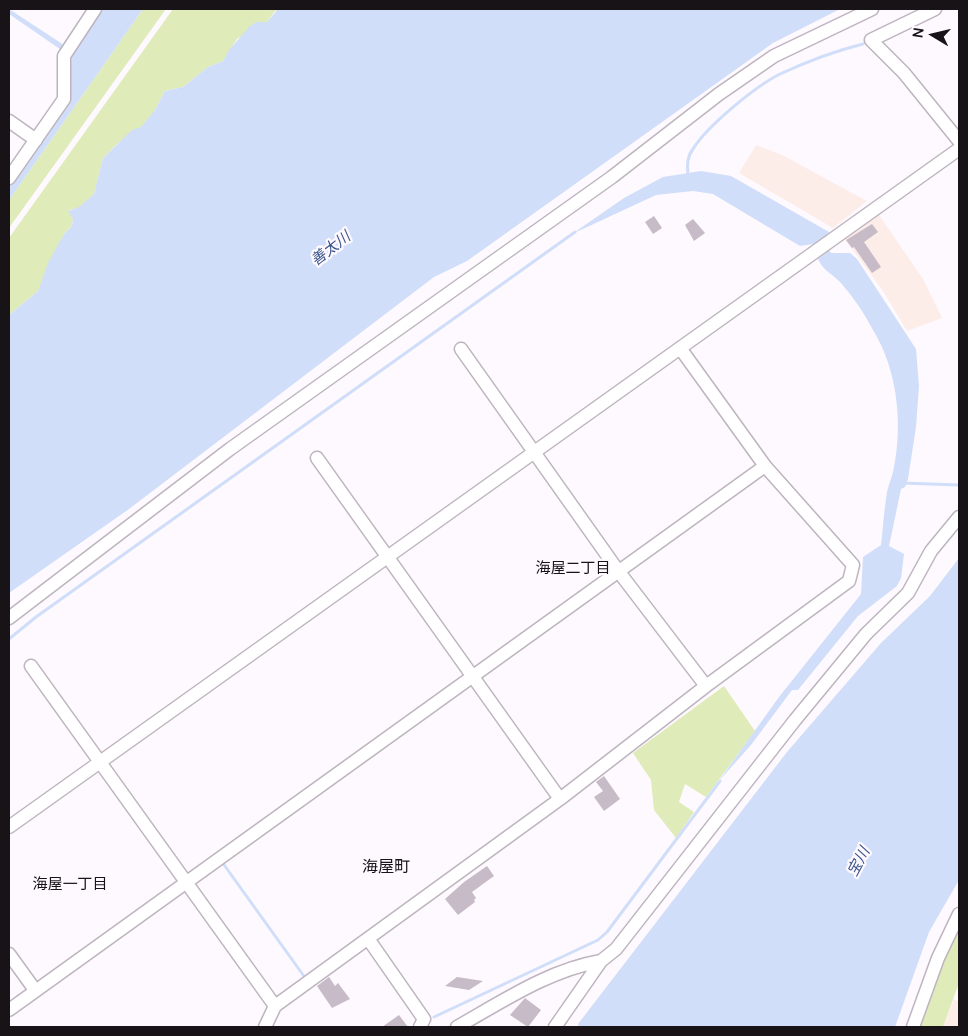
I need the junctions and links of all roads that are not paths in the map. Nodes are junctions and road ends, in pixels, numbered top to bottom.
1 (95, 9) edge
2 (872, 9) edge
3 (935, 9) edge
4 (9, 121) edge
5 (36, 140) junction
6 (959, 141) edge
7 (959, 149) edge
8 (9, 178) edge
9 (680, 348) junction
10 (461, 349) dead end
11 (534, 453) junction
12 (318, 458) dead end
13 (765, 466) junction
14 (959, 517) edge
15 (388, 556) junction
16 (619, 572) junction
17 (9, 618) edge
18 (31, 666) dead end
19 (473, 677) junction
20 (706, 686) junction
21 (101, 762) junction
22 (560, 799) junction
23 (9, 827) edge
24 (188, 882) junction
25 (959, 914) edge
26 (369, 940) junction
27 (9, 954) edge
28 (601, 961) junction
29 (35, 990) junction
30 (275, 1006) junction
31 (9, 1010) edge
32 (265, 1027) edge
33 (420, 1027) edge
34 (457, 1027) edge
35 (555, 1027) edge
36 (913, 1027) edge

1 - 5 street
2 - 17 street
3 - 6 street
4 - 5 street
5 - 8 street
7 - 9 street
9 - 11 street
9 - 13 street
10 - 11 street
11 - 15 street
11 - 16 street
12 - 15 street
13 - 16 street
13 - 20 street
14 - 28 street
15 - 19 street
15 - 21 street
16 - 19 street
16 - 20 street
18 - 21 street
19 - 22 street
19 - 24 street
20 - 22 street
21 - 23 street
21 - 24 street
22 - 26 street
24 - 29 street
24 - 30 street
25 - 36 street
26 - 30 street
26 - 33 street
27 - 29 street
28 - 34 street
28 - 35 street
29 - 31 street
30 - 32 street

